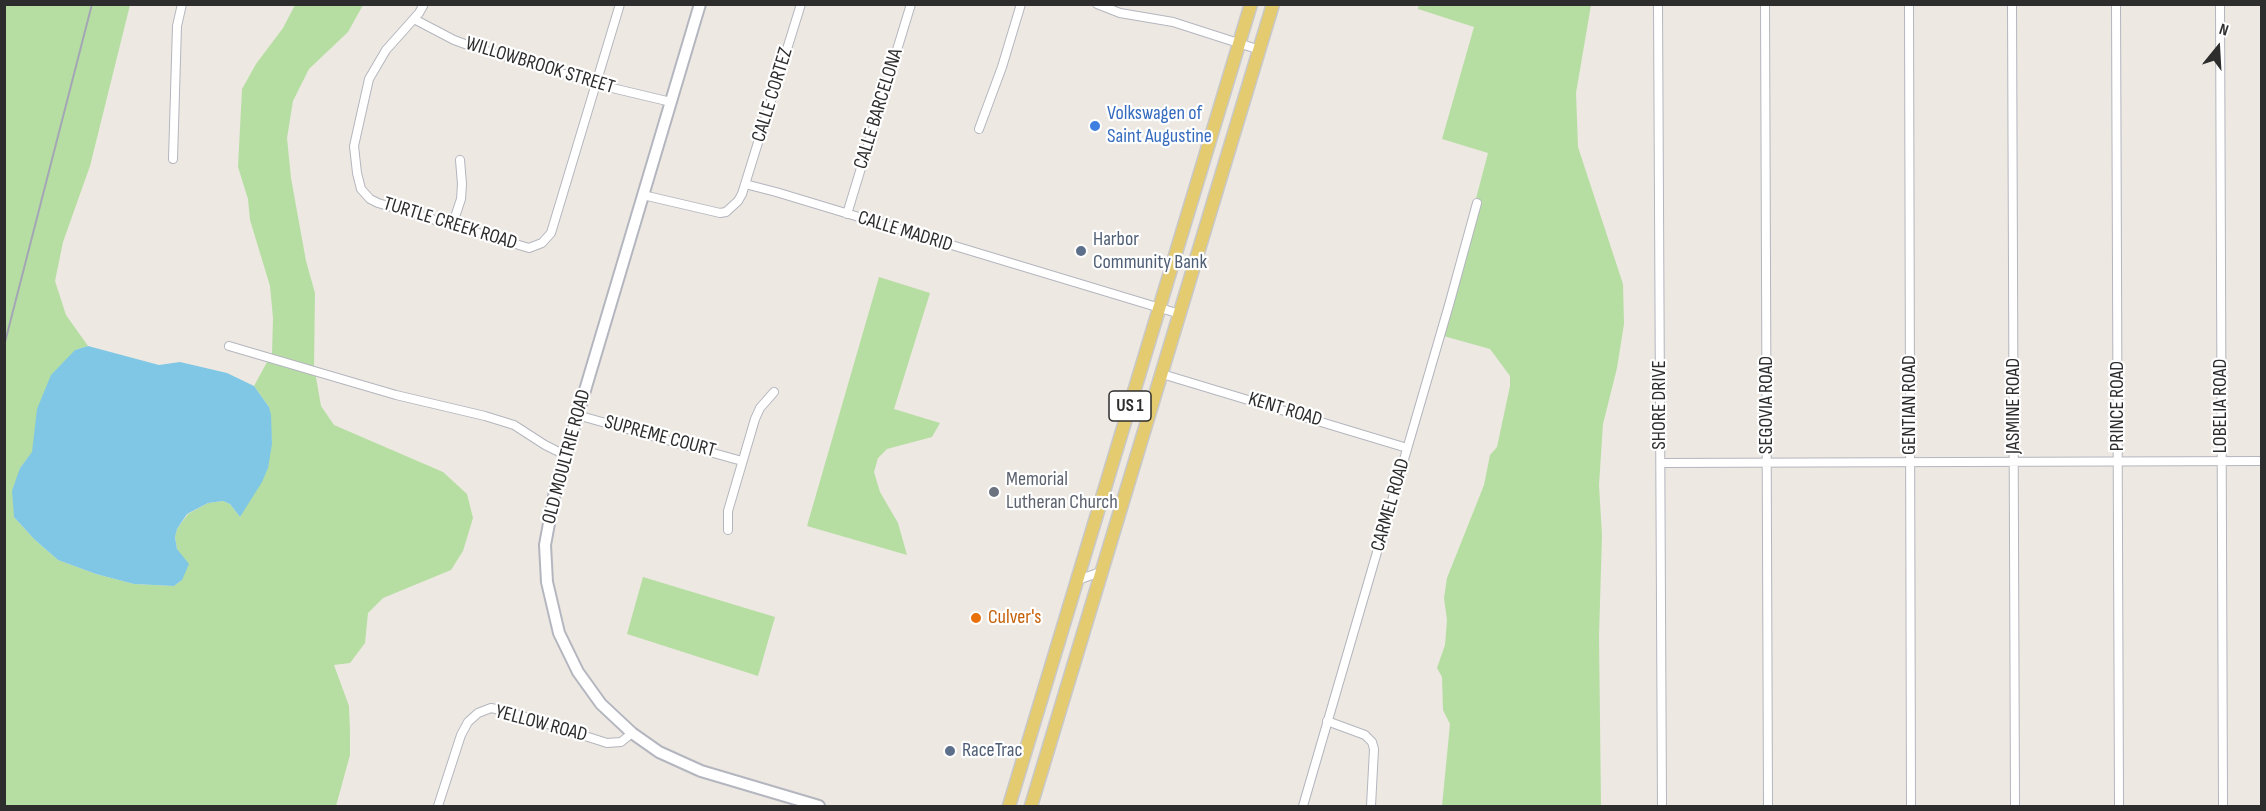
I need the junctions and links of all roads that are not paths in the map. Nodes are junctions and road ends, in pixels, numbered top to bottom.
1 (182, 4) edge
2 (424, 4) edge
3 (620, 4) edge
4 (700, 4) edge
5 (801, 4) edge
6 (911, 4) edge
7 (1021, 4) edge
8 (1097, 4) edge
9 (1251, 4) edge
10 (1273, 4) edge
11 (1658, 4) edge
12 (1765, 4) edge
13 (1909, 4) edge
14 (2012, 4) edge
15 (2116, 4) edge
16 (2220, 4) edge
17 (414, 19) junction
18 (1239, 43) junction
19 (1260, 50) junction
20 (596, 84) junction
21 (671, 102) junction
22 (979, 129) dead end
23 (173, 159) dead end
24 (460, 160) dead end
25 (745, 184) junction
26 (643, 195) junction
27 (1477, 203) dead end
28 (847, 214) junction
29 (452, 226) junction
30 (1160, 308) junction
31 (1180, 314) junction
32 (229, 346) dead end
33 (1162, 374) junction
34 (774, 392) dead end
35 (577, 415) junction
36 (1407, 448) junction
37 (565, 455) junction
38 (742, 461) junction
39 (2221, 461) junction
40 (2262, 461) edge
41 (1911, 462) junction
42 (2014, 462) junction
43 (2118, 462) junction
44 (1661, 463) junction
45 (1767, 463) junction
46 (728, 530) dead end
47 (1103, 571) junction
48 (1078, 580) junction
49 (1327, 721) junction
50 (632, 733) junction
51 (438, 807) edge
52 (819, 807) edge
53 (1009, 807) edge
54 (1031, 807) edge
55 (1303, 807) edge
56 (1371, 807) edge
57 (1662, 807) edge
58 (1768, 807) edge
59 (1911, 807) edge
60 (2015, 807) edge
61 (2119, 807) edge
62 (2223, 807) edge

1 - 23 street
2 - 17 street, TURTLE CREEK ROAD
3 - 20 street
4 - 21 main road, OLD MOULTRIE ROAD
5 - 25 street, CALLE CORTEZ
6 - 28 street, CALLE BARCELONA
7 - 22 street
8 - 18 street
9 - 18 main road, US 1
10 - 19 main road, US 1
11 - 44 street, SHORE DRIVE
12 - 45 street, SEGOVIA ROAD
13 - 41 street, GENTIAN ROAD
14 - 42 street, JASMINE ROAD
15 - 43 street, PRINCE ROAD
16 - 39 street, LOBELIA ROAD
17 - 20 street, WILLOWBROOK STREET
17 - 29 street, TURTLE CREEK ROAD
18 - 19 street
18 - 30 main road, US 1
19 - 31 main road, US 1
20 - 21 street, WILLOWBROOK STREET
20 - 29 street, TURTLE CREEK ROAD
21 - 26 main road, OLD MOULTRIE ROAD
24 - 29 street
25 - 26 street
25 - 28 street, CALLE MADRID
26 - 35 main road, OLD MOULTRIE ROAD
27 - 36 street, CARMEL ROAD
28 - 30 street, CALLE MADRID
30 - 31 street, CALLE MADRID
30 - 48 main road, US 1
31 - 33 main road, US 1
32 - 37 street
33 - 36 street, KENT ROAD
33 - 47 main road, US 1
34 - 38 street, SUPREME COURT
35 - 37 main road, OLD MOULTRIE ROAD
35 - 38 street, SUPREME COURT
36 - 49 street, CARMEL ROAD
37 - 50 main road, OLD MOULTRIE ROAD
38 - 46 street, SUPREME COURT
39 - 40 street
39 - 43 street
39 - 62 street, LOBELIA ROAD
41 - 42 street
41 - 45 street
41 - 59 street, GENTIAN ROAD
42 - 43 street
42 - 60 street, JASMINE ROAD
43 - 61 street, PRINCE ROAD
44 - 45 street
44 - 57 street, SHORE DRIVE
45 - 58 street, SEGOVIA ROAD
47 - 48 street
47 - 54 main road, US 1
48 - 53 main road, US 1
49 - 55 street, CARMEL ROAD
49 - 56 street
50 - 51 street, YELLOW ROAD
50 - 52 main road, OLD MOULTRIE ROAD

